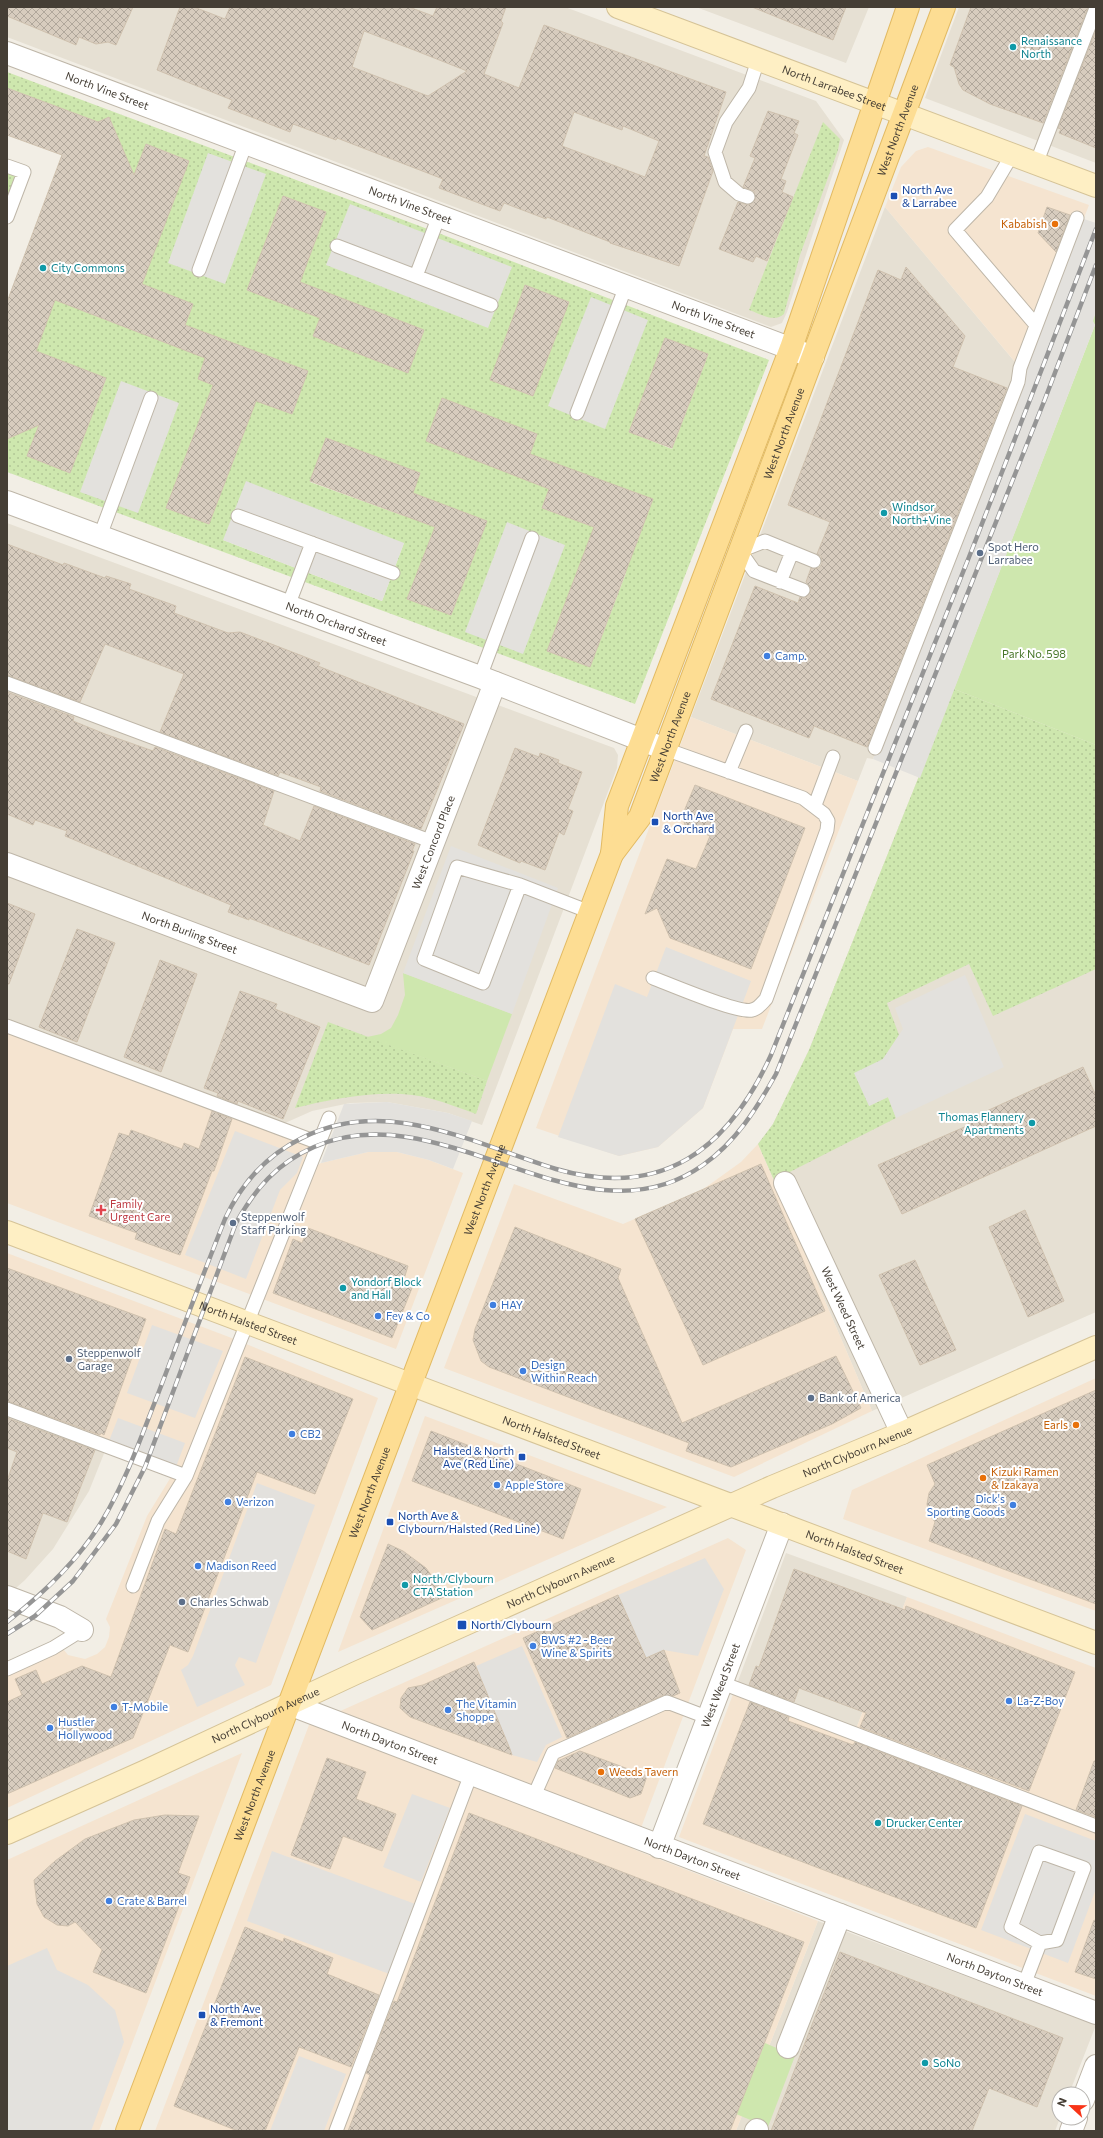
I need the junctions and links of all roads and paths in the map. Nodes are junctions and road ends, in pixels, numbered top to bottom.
1 (618, 7) edge
2 (908, 7) edge
3 (944, 7) edge
4 (1096, 8) edge
5 (7, 53) edge
6 (758, 60) junction
7 (875, 104) junction
8 (902, 115) junction
9 (246, 143) junction
10 (1012, 155) junction
11 (1036, 164) junction
12 (7, 166) edge
13 (1096, 186) edge
14 (748, 197) dead end
15 (439, 216) junction
16 (7, 217) edge
17 (1077, 218) dead end
18 (337, 246) dead end
19 (199, 270) dead end
20 (416, 276) junction
21 (626, 286) junction
22 (492, 305) dead end
23 (1036, 325) junction
24 (791, 348) junction
25 (813, 357) junction
26 (152, 398) dead end
27 (577, 413) dead end
28 (7, 502) edge
29 (238, 516) dead end
30 (100, 536) junction
31 (532, 538) dead end
32 (312, 543) junction
33 (740, 551) junction
34 (792, 552) junction
35 (814, 561) dead end
36 (393, 573) dead end
37 (780, 582) junction
38 (803, 590) dead end
39 (288, 606) junction
40 (488, 680) junction
41 (7, 683) edge
42 (746, 731) dead end
43 (642, 740) junction
44 (875, 748) dead end
45 (665, 749) junction
46 (833, 757) dead end
47 (730, 772) junction
48 (815, 805) junction
49 (433, 842) junction
50 (612, 854) junction
51 (7, 864) edge
52 (520, 885) junction
53 (590, 912) junction
54 (653, 978) dead end
55 (372, 1001) joint
56 (7, 1026) edge
57 (329, 1118) dead end
58 (319, 1143) junction
59 (785, 1183) dead end
60 (7, 1232) edge
61 (247, 1323) junction
62 (1096, 1347) edge
63 (409, 1384) junction
64 (7, 1410) edge
65 (902, 1433) junction
66 (186, 1476) junction
67 (732, 1506) junction
68 (782, 1524) junction
69 (133, 1586) dead end
70 (7, 1597) edge
71 (82, 1630) joint
72 (1096, 1643) edge
73 (7, 1669) edge
74 (722, 1684) junction
75 (290, 1704) junction
76 (709, 1718) junction
77 (471, 1774) junction
78 (533, 1798) junction
79 (1096, 1826) edge
80 (7, 1833) edge
81 (660, 1847) junction
82 (840, 1916) junction
83 (1040, 1943) junction
84 (1024, 1985) junction
85 (1096, 2013) edge
86 (788, 2047) dead end
87 (1096, 2066) edge
88 (1088, 2086) edge
89 (129, 2131) edge
90 (336, 2131) edge

1 - 6 main road, North Larrabee Street
2 - 7 main road, West North Avenue
3 - 8 main road, West North Avenue
4 - 11 lane
5 - 9 street, North Vine Street
6 - 7 main road, North Larrabee Street
6 - 14 lane
7 - 8 main road, North Larrabee Street
7 - 24 main road, West North Avenue
8 - 10 main road, North Larrabee Street
8 - 25 main road, West North Avenue
9 - 15 street, North Vine Street
9 - 19 lane
10 - 11 main road, North Larrabee Street
10 - 23 lane
11 - 13 main road, North Larrabee Street
12 - 16 lane
15 - 20 lane
15 - 21 street, North Vine Street
17 - 23 lane
18 - 20 lane
20 - 22 lane
21 - 24 street, North Vine Street
21 - 27 lane
23 - 44 lane
24 - 25 street, North Vine Street
24 - 43 main road, West North Avenue
25 - 33 main road, West North Avenue
26 - 30 lane
28 - 30 street, North Orchard Street
29 - 32 lane
30 - 39 street, North Orchard Street
31 - 40 lane
32 - 36 lane
32 - 39 lane
33 - 34 lane
33 - 37 lane
33 - 45 main road, West North Avenue
34 - 35 lane
34 - 37 lane
37 - 38 lane
39 - 40 street, North Orchard Street
40 - 43 street, North Orchard Street
40 - 49 street, West Concord Place
41 - 49 lane
42 - 47 lane
43 - 45 street, North Orchard Street
43 - 50 main road, West North Avenue
45 - 47 lane
45 - 50 main road, West North Avenue
46 - 48 lane
47 - 48 lane
48 - 54 lane
49 - 55 street, West Concord Place
50 - 53 main road, West North Avenue
51 - 55 street, North Burling Street
52 - 52 lane
52 - 53 lane
53 - 63 main road, West North Avenue
56 - 58 lane
57 - 58 lane
58 - 61 lane
59 - 65 street, West Weed Street
60 - 61 main road, North Halsted Street
61 - 63 main road, North Halsted Street
61 - 66 lane
62 - 65 main road, North Clybourn Avenue
63 - 67 main road, North Halsted Street
63 - 75 main road, West North Avenue
64 - 66 lane
65 - 67 main road, North Clybourn Avenue
66 - 69 lane
67 - 68 main road, North Halsted Street
67 - 75 main road, North Clybourn Avenue
68 - 72 main road, North Halsted Street
68 - 74 street, West Weed Street
70 - 71 street
71 - 73 lane
74 - 76 street, West Weed Street
74 - 79 lane
75 - 77 street, North Dayton Street
75 - 80 main road, North Clybourn Avenue
75 - 89 main road, West North Avenue
76 - 78 lane
76 - 81 street, West Weed Street
77 - 78 street, North Dayton Street
77 - 90 lane
78 - 81 street, North Dayton Street
81 - 82 street, North Dayton Street
82 - 84 street, North Dayton Street
82 - 86 street
83 - 83 lane
83 - 84 lane
84 - 85 street, North Dayton Street
87 - 88 street

